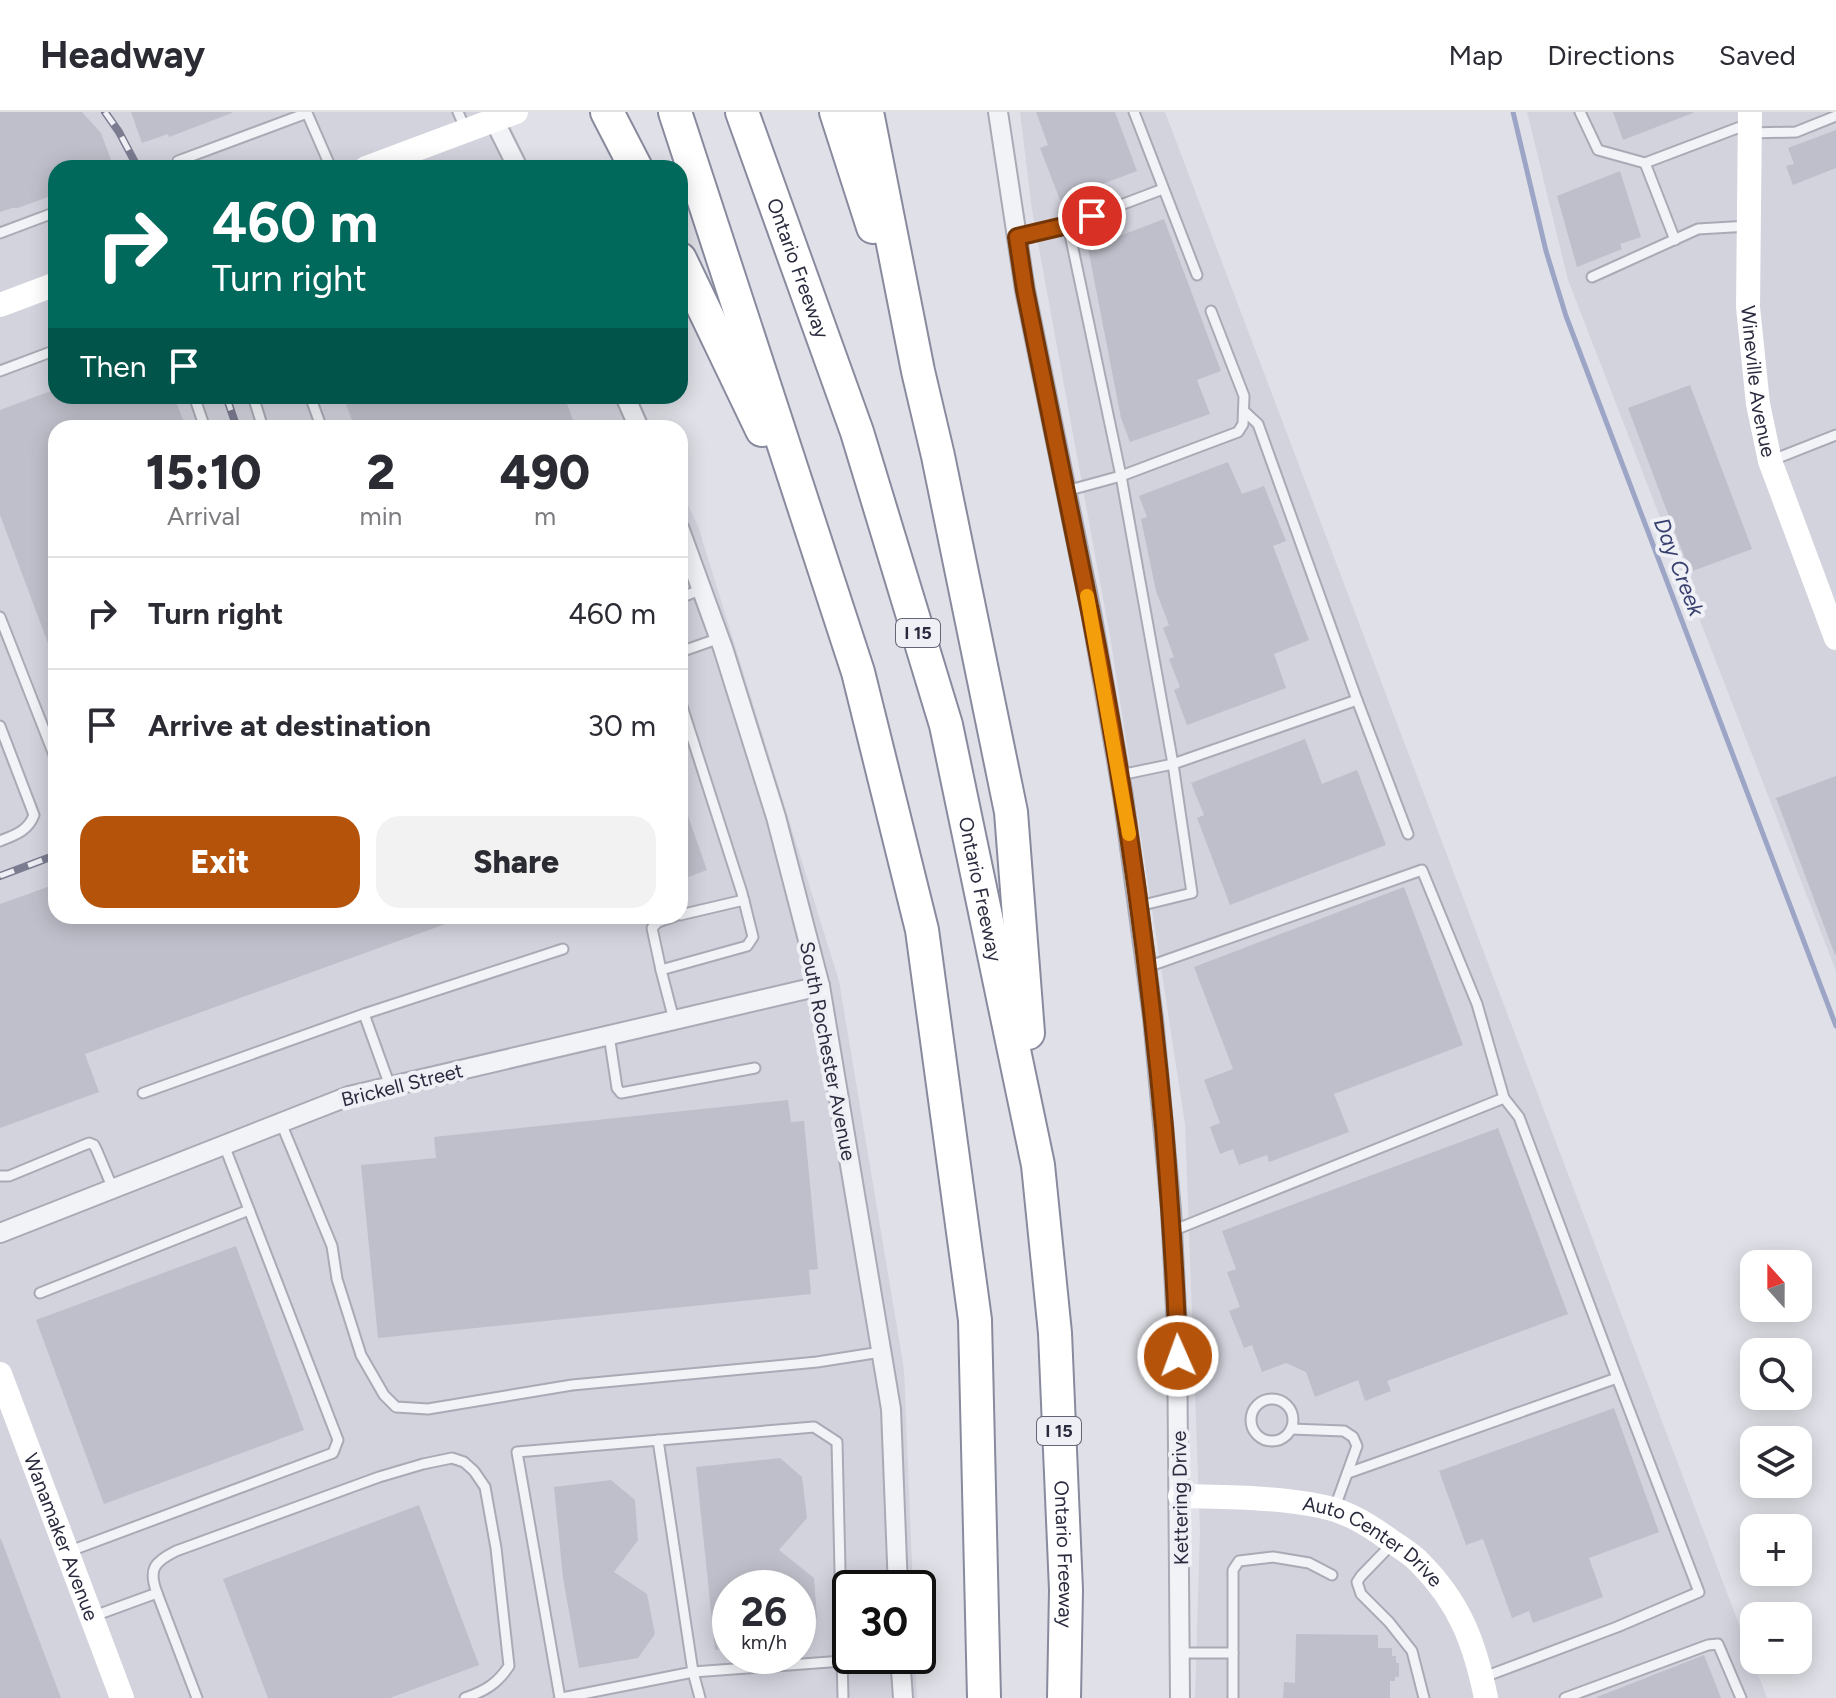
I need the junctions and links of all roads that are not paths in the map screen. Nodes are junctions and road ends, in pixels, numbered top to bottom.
1 (307, 112) edge
2 (607, 112) edge
3 (836, 112) edge
4 (867, 112) edge
5 (998, 112) edge
6 (1134, 112) edge
7 (1580, 112) edge
8 (743, 114) edge
9 (505, 116) edge
10 (1836, 116) edge
11 (462, 121) edge
12 (678, 122) edge
13 (1750, 123) edge
14 (631, 158) edge
15 (181, 160) edge
16 (328, 160) edge
17 (382, 160) edge
18 (516, 160) edge
19 (1645, 163) junction
20 (1163, 189) junction
21 (48, 215) edge
22 (1068, 225) junction
23 (1749, 226) junction
24 (0, 233) edge
25 (1017, 237) junction
26 (1675, 240) junction
27 (1197, 275) dead end
28 (688, 276) edge
29 (1592, 277) dead end
30 (48, 287) edge
31 (0, 305) edge
32 (1211, 311) dead end
33 (48, 353) edge
34 (0, 371) edge
35 (918, 371) junction
36 (1244, 411) junction
37 (1836, 435) edge
38 (1770, 461) junction
39 (1121, 476) junction
40 (1066, 491) junction
41 (819, 548) junction
42 (688, 551) edge
43 (702, 589) junction
44 (688, 595) edge
45 (0, 617) edge
46 (720, 638) junction
47 (1836, 638) edge
48 (688, 649) edge
49 (1357, 700) junction
50 (688, 725) edge
51 (0, 726) edge
52 (48, 740) edge
53 (1173, 764) junction
54 (1120, 775) junction
55 (1408, 834) dead end
56 (0, 841) edge
57 (744, 900) junction
58 (1139, 906) junction
59 (688, 913) edge
60 (656, 924) edge
61 (563, 949) dead end
62 (1147, 967) junction
63 (661, 970) junction
64 (820, 986) junction
65 (364, 1014) junction
66 (674, 1020) junction
67 (609, 1035) junction
68 (755, 1068) dead end
69 (390, 1086) junction
70 (143, 1093) dead end
71 (1504, 1098) junction
72 (281, 1123) junction
73 (224, 1145) junction
74 (1038, 1165) junction
75 (0, 1176) edge
76 (113, 1189) junction
77 (249, 1210) junction
78 (1172, 1231) junction
79 (0, 1233) edge
80 (40, 1293) dead end
81 (881, 1352) junction
82 (0, 1374) edge
83 (1617, 1378) junction
84 (6, 1406) edge
85 (1291, 1429) junction
86 (658, 1440) junction
87 (1348, 1473) junction
88 (1180, 1496) junction
89 (1334, 1510) junction
90 (1393, 1542) junction
91 (67, 1552) junction
92 (841, 1570) edge
93 (897, 1570) edge
94 (1332, 1575) dead end
95 (157, 1593) junction
96 (91, 1617) junction
97 (1181, 1653) junction
98 (1233, 1653) junction
99 (832, 1662) edge
100 (693, 1672) junction
101 (843, 1674) edge
102 (901, 1674) edge
103 (1484, 1688) edge
104 (122, 1698) edge
105 (197, 1698) edge
106 (465, 1698) edge
107 (561, 1698) edge
108 (700, 1698) edge
109 (843, 1698) edge
110 (903, 1698) edge
111 (984, 1698) edge
112 (1064, 1698) edge
113 (1180, 1698) edge
114 (1233, 1698) edge
115 (1424, 1698) edge
116 (1565, 1698) edge
117 (1741, 1698) edge

1 - 15 lane
1 - 16 lane
2 - 14 highway
3 - 35 highway
4 - 35 highway
5 - 25 street, Kettering Drive
6 - 20 lane
7 - 19 lane
8 - 74 highway, Ontario Freeway / I 15
9 - 11 street
9 - 18 street
10 - 13 lane
11 - 17 street
12 - 41 highway
13 - 19 lane
13 - 23 street, Wineville Avenue
19 - 26 lane
20 - 22 lane
20 - 27 lane
21 - 24 lane
22 - 25 lane
22 - 39 lane
23 - 26 lane
23 - 38 street, Wineville Avenue
25 - 40 street, Kettering Drive
26 - 29 lane
28 - 41 highway
30 - 31 street
32 - 36 lane
33 - 34 lane
35 - 74 highway
36 - 39 lane
36 - 49 lane
37 - 38 lane
38 - 47 street, Wineville Avenue
39 - 40 lane
39 - 53 lane
40 - 54 street, Kettering Drive
41 - 111 highway
42 - 43 street, South Rochester Avenue
43 - 44 lane
43 - 46 street, South Rochester Avenue
45 - 52 lane
46 - 48 lane
46 - 64 street, South Rochester Avenue
49 - 53 lane
49 - 55 lane
50 - 57 lane
51 - 56 lane
53 - 54 lane
53 - 58 lane
54 - 58 street, Kettering Drive
57 - 59 lane
57 - 63 lane
58 - 62 street, Kettering Drive
60 - 63 lane
61 - 65 lane
62 - 71 lane
62 - 78 street, Kettering Drive
63 - 66 lane
64 - 66 street, Brickell Street
64 - 81 street, South Rochester Avenue
65 - 69 lane
65 - 70 lane
66 - 67 street, Brickell Street
67 - 68 lane
67 - 69 street, Brickell Street
69 - 72 street, Brickell Street
71 - 78 lane
71 - 83 lane
72 - 73 street, Brickell Street
72 - 81 lane
73 - 76 street, Brickell Street
73 - 77 lane
74 - 112 highway, Ontario Freeway / I 15
75 - 76 lane
76 - 79 street, Brickell Street
77 - 80 lane
77 - 91 lane
78 - 88 street, Kettering Drive
81 - 93 street, South Rochester Avenue
82 - 84 street, Wanamaker Avenue
83 - 87 lane
83 - 103 lane
84 - 91 street, Wanamaker Avenue
85 - 85 lane
85 - 87 lane
86 - 92 lane
86 - 100 lane
86 - 107 lane
87 - 89 lane
88 - 89 street, Auto Center Drive
88 - 97 street, Kettering Drive
89 - 90 street, Auto Center Drive
90 - 103 street, Auto Center Drive
90 - 115 lane
91 - 96 street, Wanamaker Avenue
94 - 98 lane
95 - 96 lane
95 - 105 lane
95 - 106 lane
96 - 104 street, Wanamaker Avenue
97 - 98 lane
97 - 113 street, Kettering Drive
98 - 114 lane
99 - 100 lane
100 - 107 lane
100 - 108 lane
101 - 109 lane
102 - 110 street
116 - 117 lane

